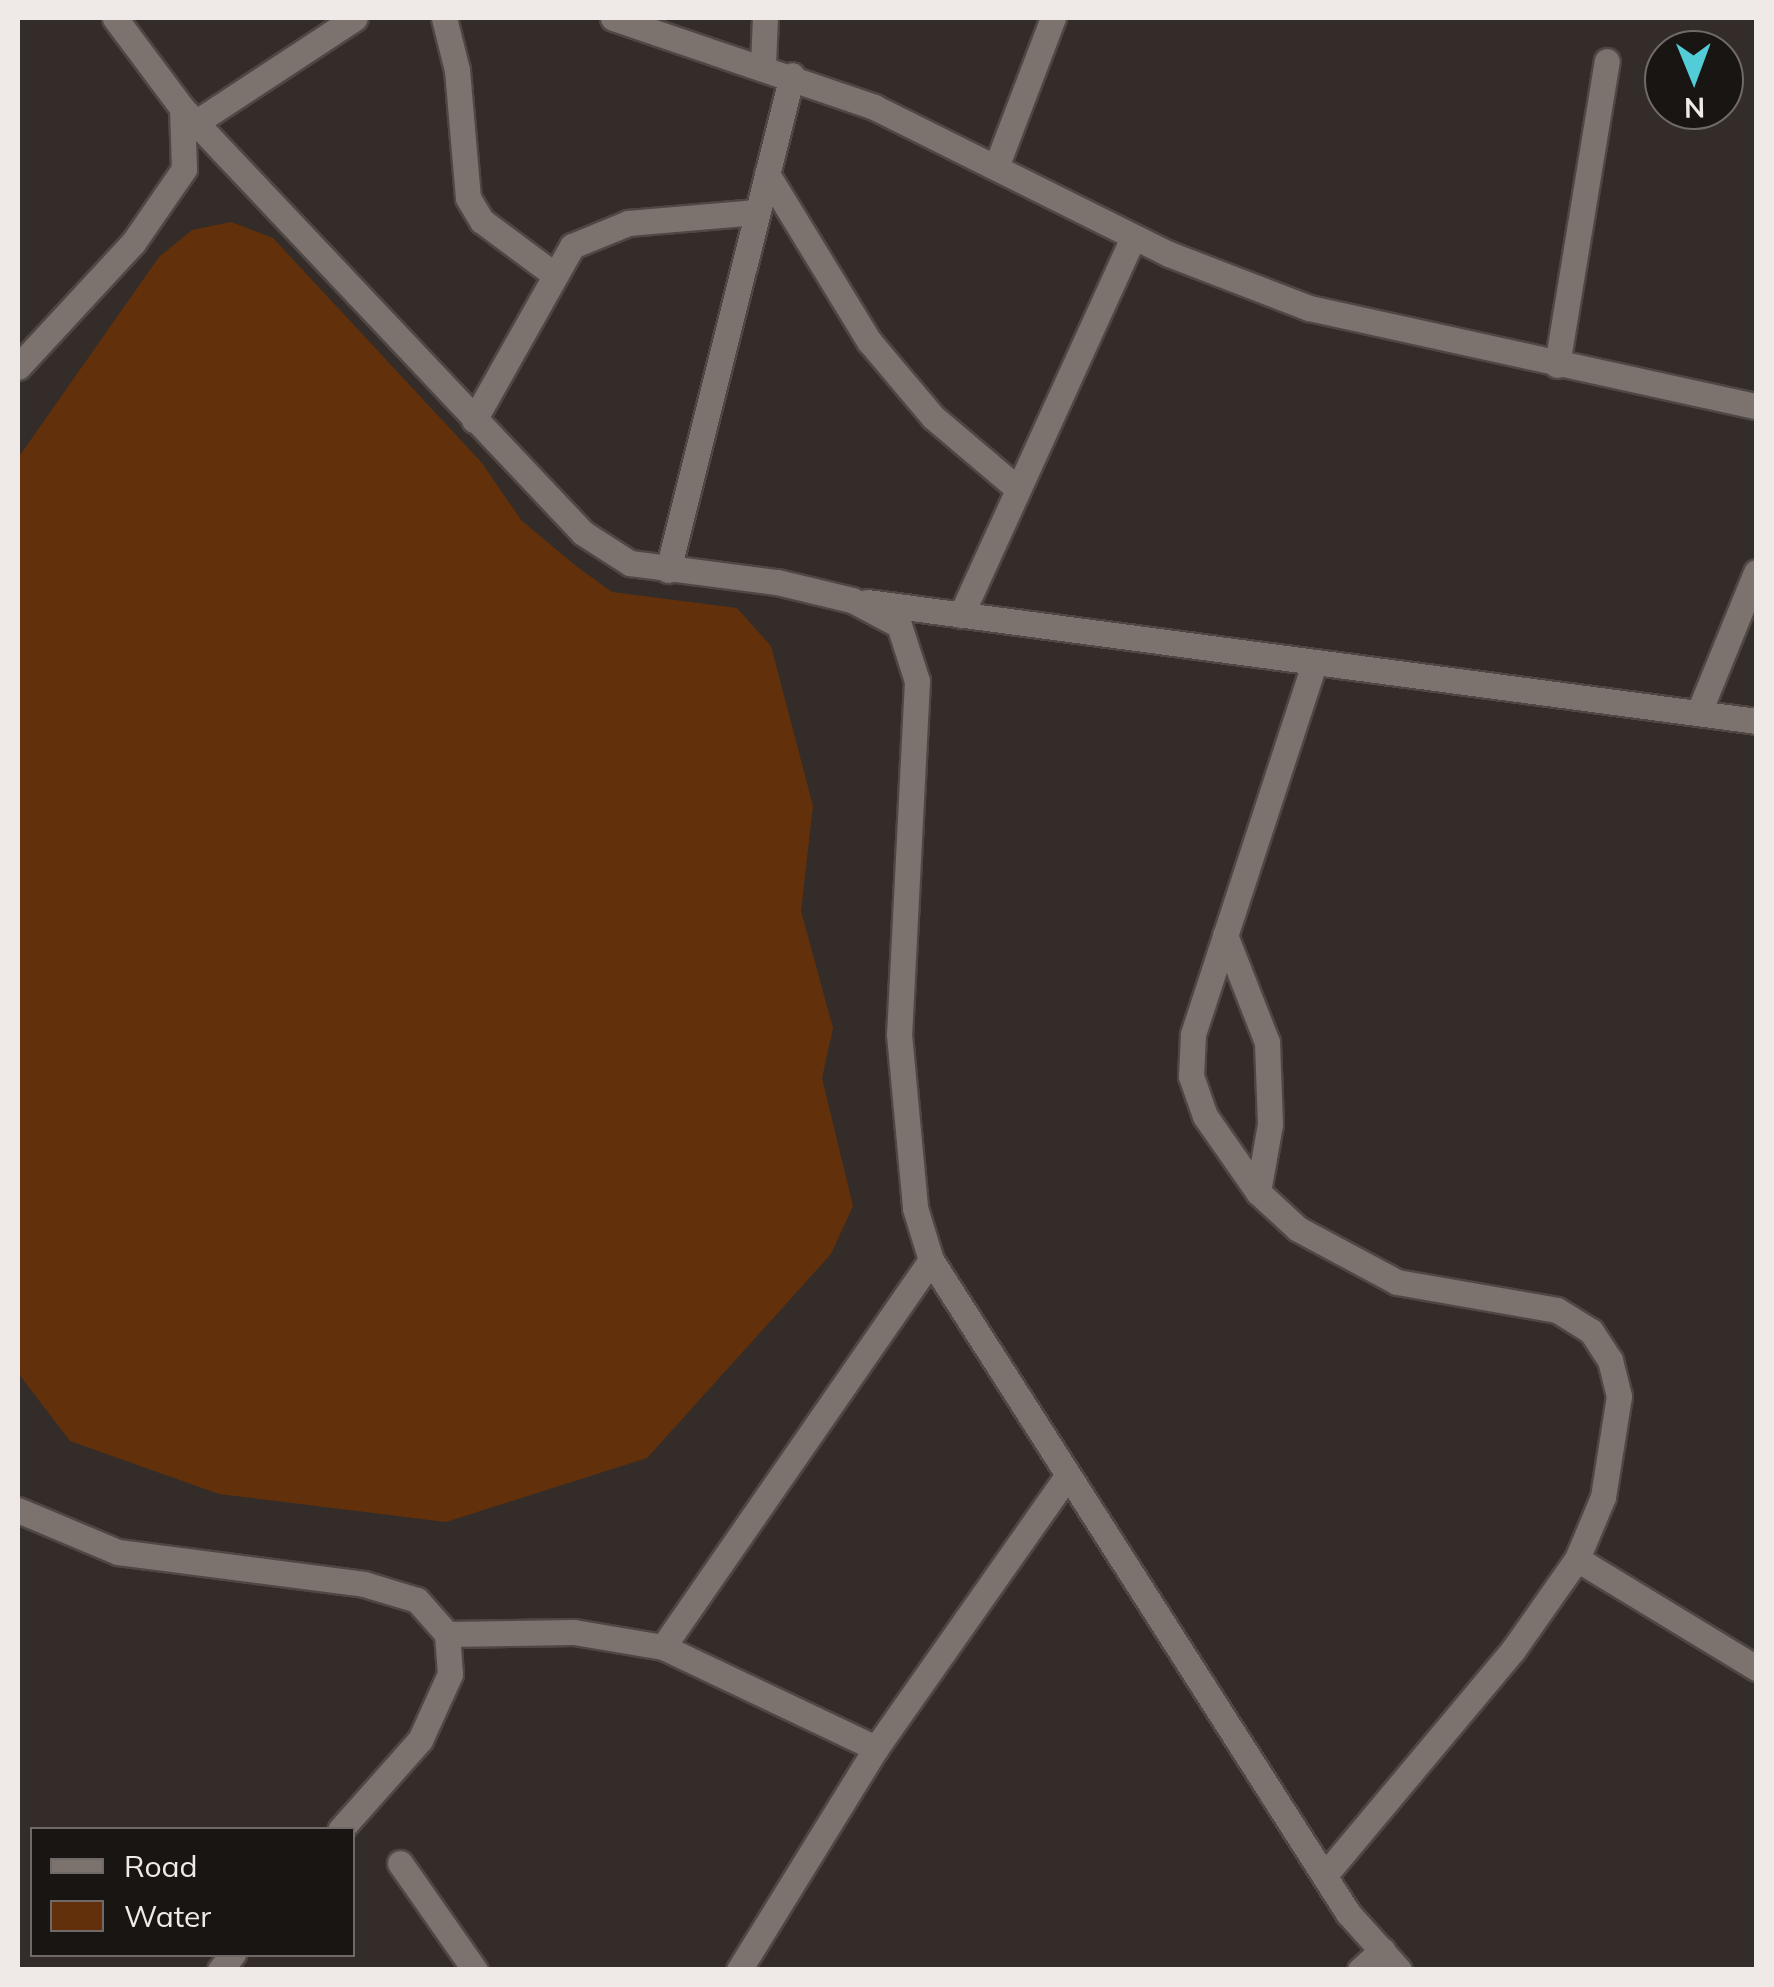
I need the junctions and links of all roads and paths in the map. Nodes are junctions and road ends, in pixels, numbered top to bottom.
1 (116, 18) edge
2 (355, 18) edge
3 (444, 18) edge
4 (613, 18) edge
5 (764, 18) edge
6 (1053, 18) edge
7 (1607, 61) dead end
8 (763, 66) junction
9 (792, 74) junction
10 (188, 116) junction
11 (996, 167) junction
12 (767, 174) junction
13 (758, 212) junction
14 (1133, 237) junction
15 (552, 273) junction
16 (1557, 365) junction
17 (18, 368) edge
18 (1756, 406) edge
19 (474, 420) junction
20 (1018, 488) junction
21 (668, 570) junction
22 (1756, 572) edge
23 (852, 600) junction
24 (961, 615) junction
25 (1314, 664) junction
26 (1699, 712) junction
27 (1756, 720) edge
28 (1225, 935) junction
29 (1258, 1192) junction
30 (931, 1260) junction
31 (1066, 1478) junction
32 (18, 1510) edge
33 (1577, 1559) junction
34 (447, 1634) junction
35 (663, 1647) junction
36 (1756, 1668) edge
37 (876, 1748) junction
38 (343, 1827) edge
39 (400, 1863) dead end
40 (1325, 1875) junction
41 (1390, 1960) edge
42 (744, 1968) edge
43 (475, 1970) edge
44 (1360, 1970) edge

1 - 10 street
2 - 10 street
3 - 15 street
4 - 8 street
5 - 8 street
6 - 11 street
7 - 16 street
8 - 9 street
9 - 11 street
9 - 12 street
10 - 17 street
10 - 19 street
11 - 14 street
12 - 13 street
12 - 20 street
13 - 15 street
13 - 21 street
14 - 16 street
14 - 20 street
15 - 19 street
16 - 18 street
19 - 21 street
20 - 24 street
21 - 23 street
22 - 26 street
23 - 24 street
23 - 30 street
24 - 25 street
25 - 26 street
25 - 28 street
26 - 27 street
28 - 29 street
28 - 29 street
29 - 33 street
30 - 31 street
30 - 35 street
31 - 37 street
31 - 40 street
32 - 34 street
33 - 36 street
33 - 40 street
34 - 35 street
34 - 38 street
35 - 37 street
37 - 42 street
39 - 43 street
40 - 41 street
41 - 44 street

